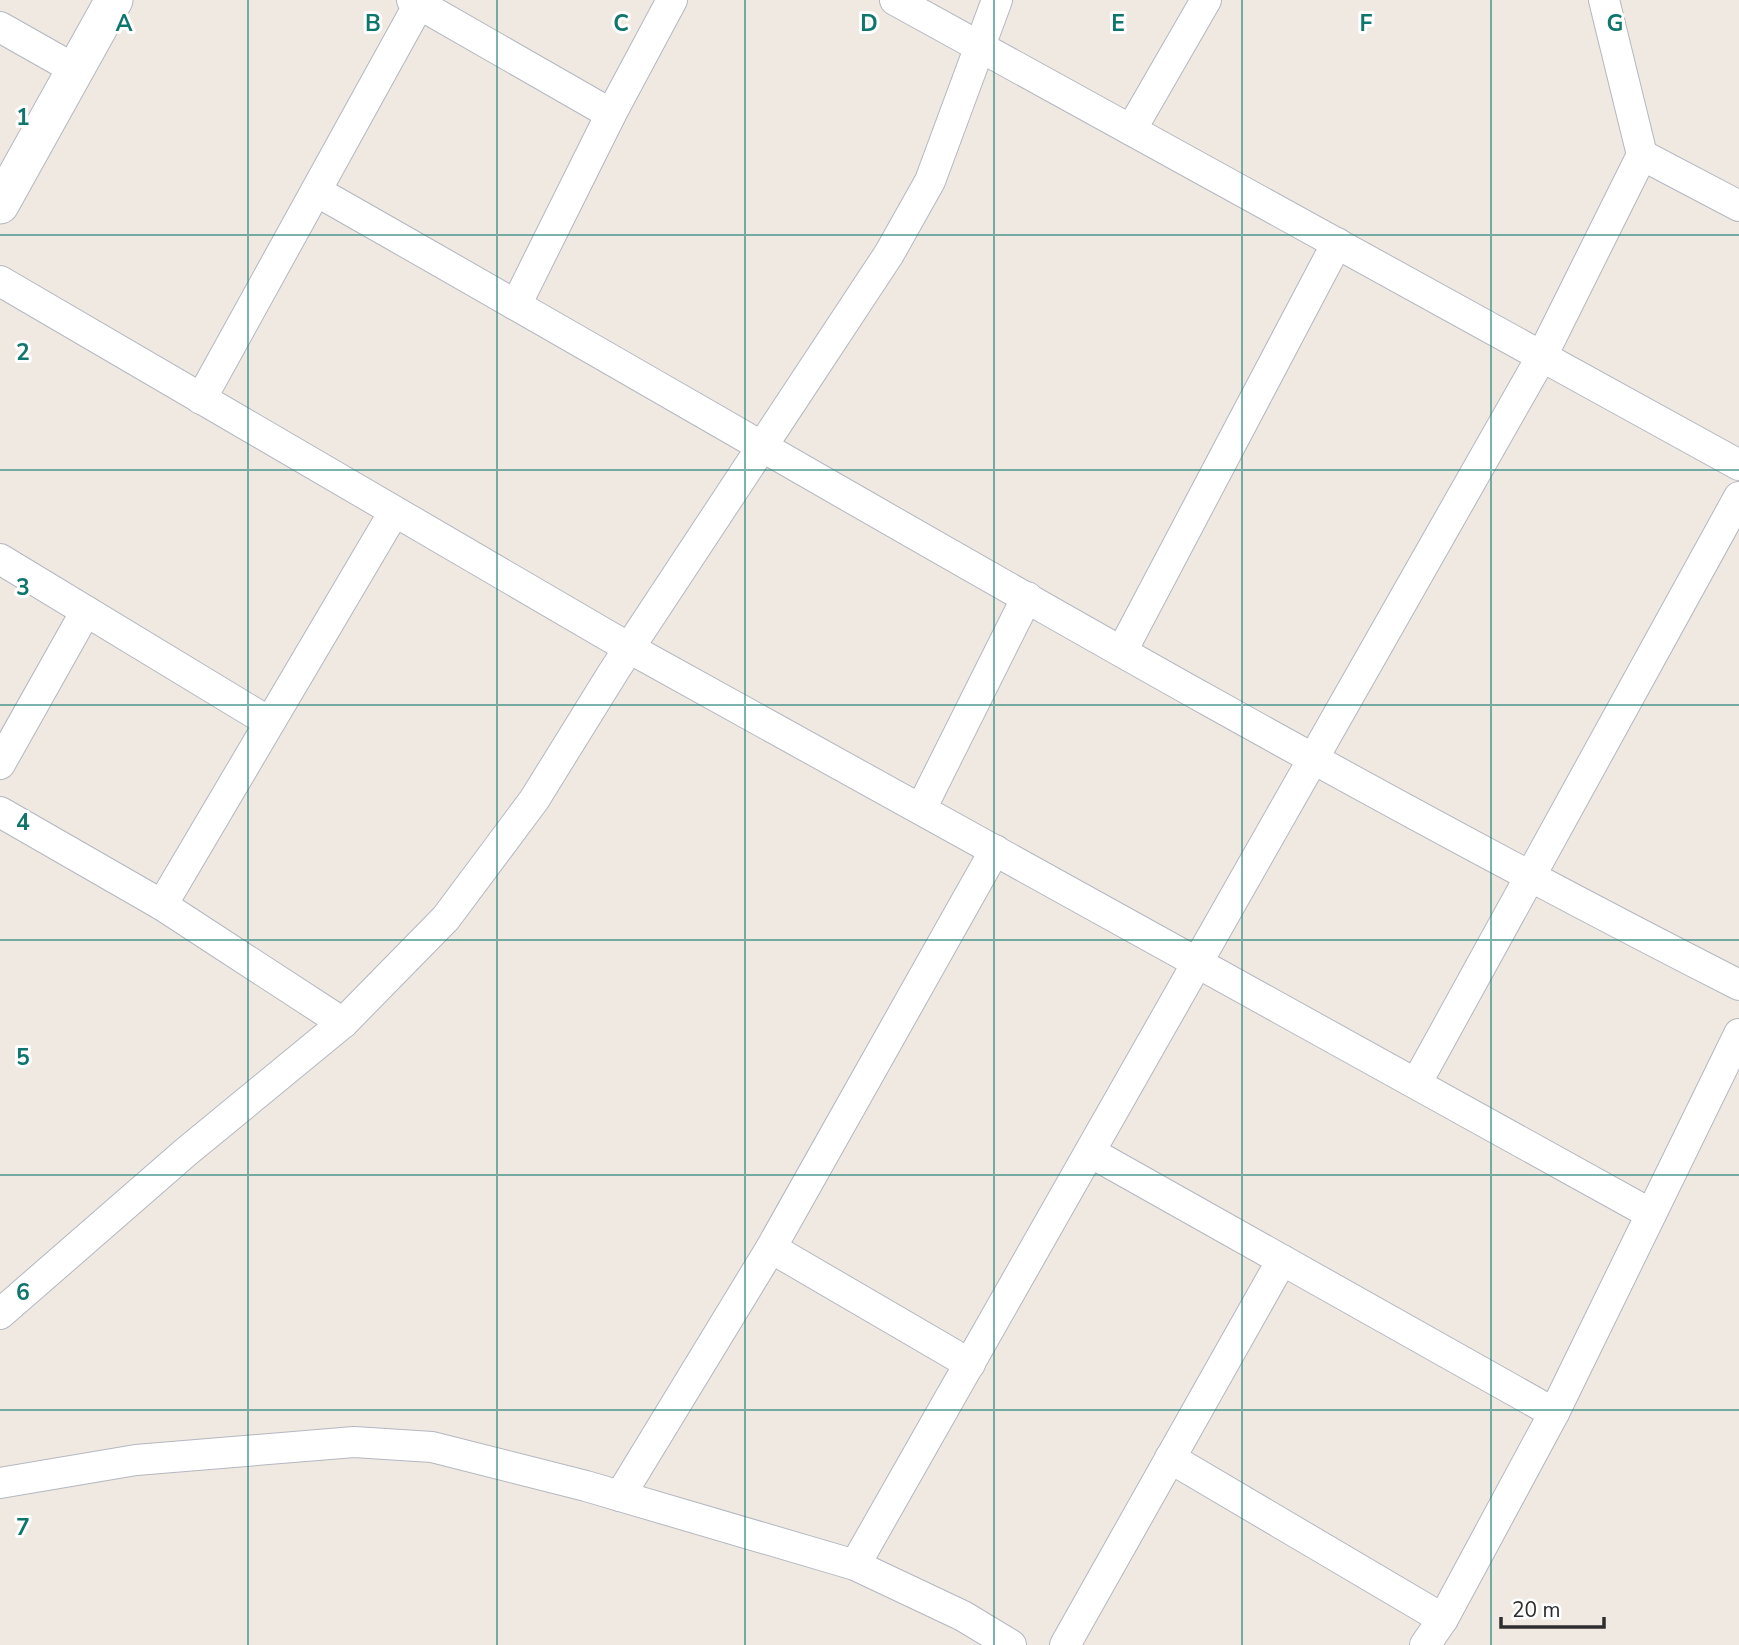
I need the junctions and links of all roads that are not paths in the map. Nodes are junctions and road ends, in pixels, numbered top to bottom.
1 (114, 0) edge
2 (672, 0) edge
3 (895, 0) edge
4 (997, 0) edge
5 (1206, 0) edge
6 (1604, 0) edge
7 (416, 2) edge
8 (0, 27) edge
9 (980, 47) junction
10 (76, 70) junction
11 (611, 114) junction
12 (1131, 130) junction
13 (1642, 155) junction
14 (316, 191) junction
15 (0, 205) edge
16 (1739, 206) edge
17 (1337, 243) junction
18 (0, 281) edge
19 (516, 305) junction
20 (1542, 356) junction
21 (201, 399) junction
22 (762, 445) junction
23 (1739, 466) edge
24 (1739, 497) edge
25 (394, 512) junction
26 (0, 559) edge
27 (1027, 597) junction
28 (86, 611) junction
29 (629, 648) junction
30 (1122, 652) junction
31 (269, 722) junction
32 (1312, 761) junction
33 (0, 764) edge
34 (921, 809) junction
35 (0, 812) edge
36 (995, 850) junction
37 (1529, 878) junction
38 (162, 905) junction
39 (1198, 961) junction
40 (1739, 985) edge
41 (343, 1023) junction
42 (1739, 1034) edge
43 (1417, 1082) junction
44 (1090, 1152) junction
45 (1651, 1214) junction
46 (771, 1248) junction
47 (1282, 1260) junction
48 (0, 1314) edge
49 (970, 1364) junction
50 (1554, 1413) junction
51 (1170, 1458) junction
52 (0, 1483) edge
53 (620, 1496) junction
54 (855, 1565) junction
55 (1443, 1619) junction
56 (1011, 1645) edge
57 (1065, 1645) edge
58 (1425, 1645) edge

1 - 10 street
2 - 11 street
3 - 9 street
4 - 9 street
5 - 12 street
6 - 13 street
7 - 11 street
7 - 14 street
8 - 10 street
9 - 12 street
9 - 22 street
10 - 15 street
11 - 19 street
12 - 17 street
13 - 16 street
13 - 20 street
14 - 19 street
14 - 21 street
17 - 20 street
17 - 30 street
18 - 21 street
19 - 22 street
20 - 23 street
20 - 32 street
21 - 25 street
22 - 27 street
22 - 29 street
24 - 37 street
25 - 29 street
25 - 31 street
26 - 28 street
27 - 30 street
27 - 34 street
28 - 31 street
28 - 33 street
29 - 34 street
29 - 41 street
30 - 32 street
31 - 38 street
32 - 37 street
32 - 39 street
34 - 36 street
35 - 38 street
36 - 39 street
36 - 46 street
37 - 40 street
37 - 43 street
38 - 41 street
39 - 43 street
39 - 44 street
41 - 48 street
42 - 45 street
43 - 45 street
44 - 47 street
44 - 49 street
45 - 50 street
46 - 49 street
46 - 53 street
47 - 50 street
47 - 51 street
49 - 54 street
50 - 55 street
51 - 55 street
51 - 57 street
52 - 53 street
53 - 54 street
54 - 56 street
55 - 58 street

